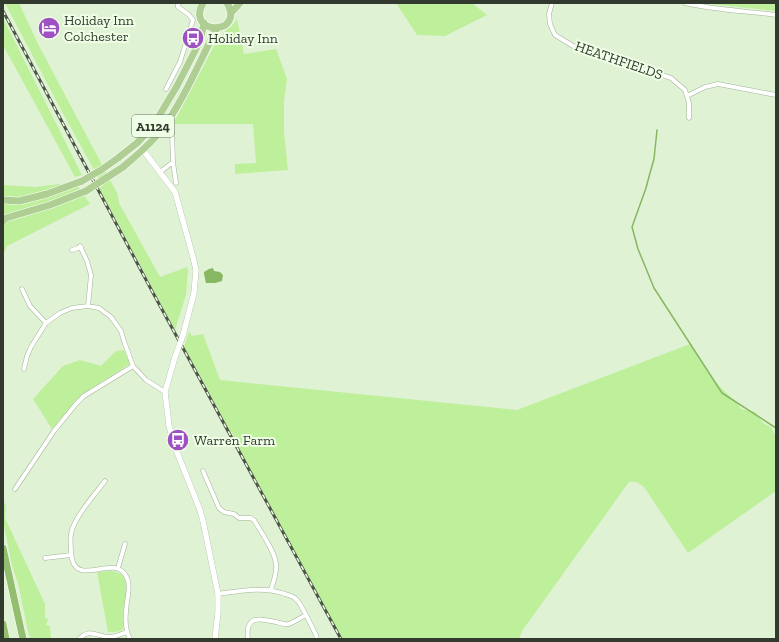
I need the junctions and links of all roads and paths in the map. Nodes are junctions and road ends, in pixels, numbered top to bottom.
1 (178, 3) edge
2 (203, 3) edge
3 (228, 3) edge
4 (240, 3) edge
5 (552, 3) edge
6 (685, 3) edge
7 (702, 5) edge
8 (231, 13) junction
9 (776, 15) edge
10 (204, 23) junction
11 (217, 28) junction
12 (166, 89) dead end
13 (776, 95) edge
14 (687, 96) junction
15 (690, 118) dead end
16 (172, 133) dead end
17 (143, 150) junction
18 (173, 162) junction
19 (160, 172) junction
20 (176, 183) dead end
21 (3, 200) edge
22 (3, 221) edge
23 (72, 250) dead end
24 (22, 289) dead end
25 (88, 306) junction
26 (46, 323) junction
27 (133, 366) junction
28 (24, 369) dead end
29 (165, 392) junction
30 (203, 471) dead end
31 (105, 480) dead end
32 (15, 489) dead end
33 (125, 544) dead end
34 (3, 548) edge
35 (71, 555) junction
36 (45, 558) dead end
37 (118, 568) junction
38 (271, 590) junction
39 (218, 594) junction
40 (306, 615) junction
41 (3, 624) edge
42 (127, 632) junction
43 (6, 639) edge
44 (23, 639) edge
45 (79, 639) edge
46 (130, 639) edge
47 (215, 639) edge
48 (248, 639) edge
49 (317, 639) edge

1 - 12 street
2 - 10 main road
3 - 8 main road
4 - 8 main road
5 - 14 street, HEATHFIELDS
6 - 7 street
7 - 9 street
8 - 11 main road
10 - 11 main road
10 - 21 main road, A1124, bridge
11 - 17 main road, A1124
13 - 14 street
14 - 15 street
16 - 18 street
17 - 19 street
17 - 22 main road, A1124, bridge
18 - 19 street
18 - 20 street
19 - 29 street, bridge
23 - 25 street
24 - 26 street
25 - 26 street
25 - 27 street
26 - 28 street
27 - 29 street
27 - 32 street
29 - 39 street
30 - 38 street
31 - 35 street
33 - 37 street
34 - 44 highway
35 - 36 street
35 - 37 street
37 - 42 street
38 - 39 street
38 - 40 street
39 - 47 street
40 - 48 street
40 - 49 street
41 - 43 highway
42 - 45 street
42 - 46 street

